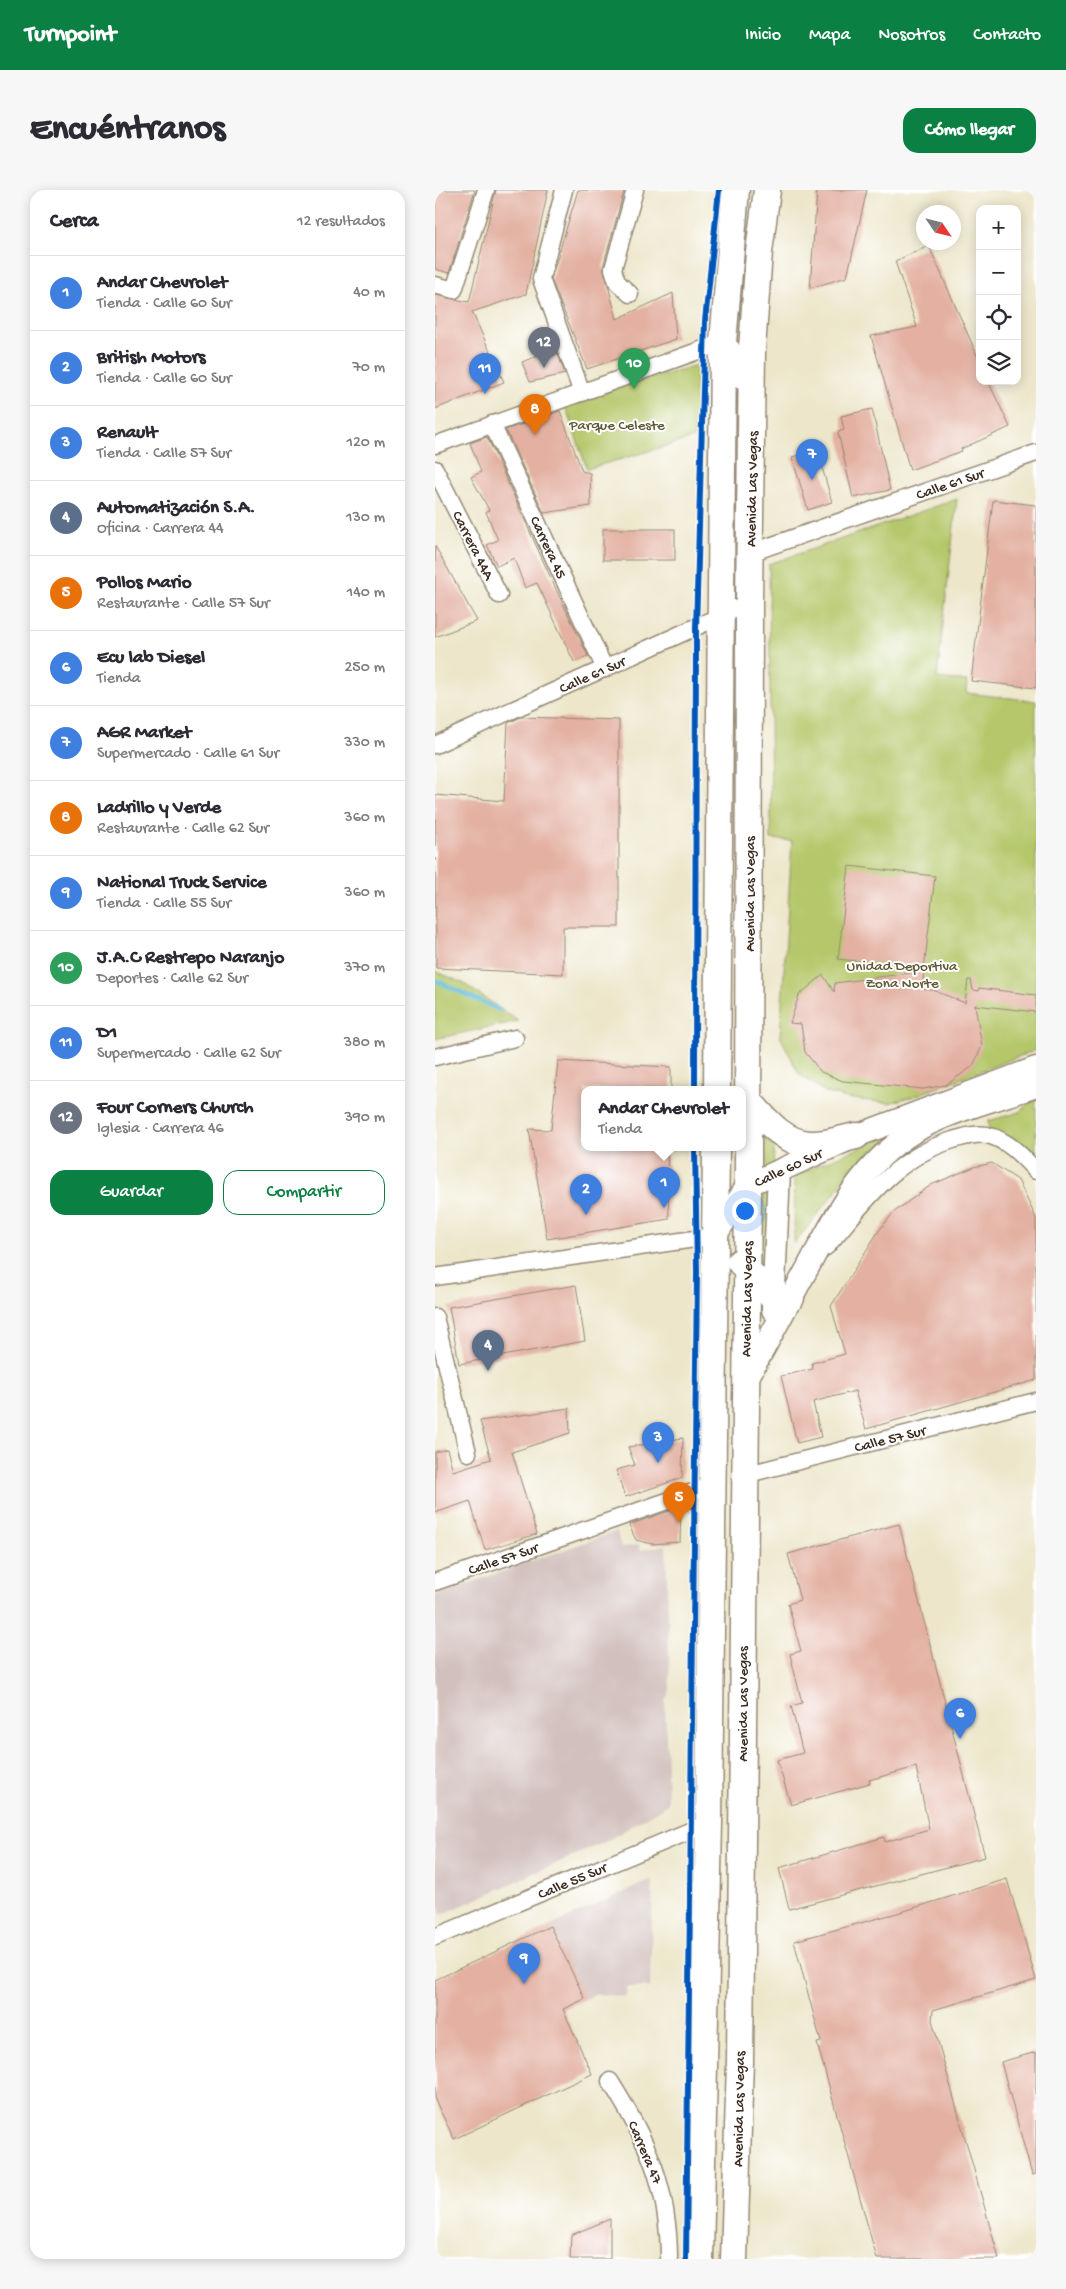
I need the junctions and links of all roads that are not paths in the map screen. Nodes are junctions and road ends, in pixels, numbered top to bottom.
1 (486, 190) edge
2 (564, 190) edge
3 (635, 190) edge
4 (735, 190) edge
5 (767, 190) edge
6 (435, 285) edge
7 (630, 294) dead end
8 (723, 342) junction
9 (582, 392) junction
10 (492, 424) junction
11 (435, 445) edge
12 (1036, 452) edge
13 (751, 467) junction
14 (435, 469) edge
15 (750, 554) junction
16 (499, 595) dead end
17 (749, 603) junction
18 (720, 616) junction
19 (605, 669) junction
20 (435, 746) edge
21 (515, 1038) dead end
22 (717, 1049) junction
23 (435, 1057) edge
24 (1036, 1068) edge
25 (717, 1086) edge
26 (733, 1086) edge
27 (737, 1086) edge
28 (1036, 1086) edge
29 (746, 1103) edge
30 (856, 1136) junction
31 (716, 1151) edge
32 (740, 1151) edge
33 (779, 1171) junction
34 (1036, 1171) edge
35 (748, 1185) junction
36 (715, 1236) junction
37 (747, 1269) junction
38 (807, 1269) junction
39 (435, 1277) edge
40 (782, 1298) junction
41 (435, 1317) edge
42 (745, 1383) junction
43 (1036, 1401) edge
44 (468, 1453) dead end
45 (744, 1475) junction
46 (713, 1485) junction
47 (435, 1582) edge
48 (709, 1823) junction
49 (435, 1937) edge
50 (610, 2080) dead end
51 (669, 2259) edge
52 (701, 2259) edge
53 (734, 2259) edge

1 - 6 street
2 - 9 street
3 - 7 street
4 - 8 main road, Avenida Las Vegas
5 - 13 main road, Avenida Las Vegas
8 - 9 street
8 - 13 street
8 - 18 main road, Avenida Las Vegas
9 - 10 street
10 - 11 street
10 - 19 street, Carrera 45
12 - 15 street, Calle 61 Sur
13 - 15 main road, Avenida Las Vegas
14 - 16 street, Carrera 44A
15 - 17 main road, Avenida Las Vegas
17 - 18 street, Calle 61 Sur
17 - 27 main road, Avenida Las Vegas
18 - 19 street, Calle 61 Sur
18 - 22 main road, Avenida Las Vegas
19 - 20 street, Calle 61 Sur
21 - 23 street
22 - 25 main road, Avenida Las Vegas
22 - 26 main road
24 - 30 main road, Calle 60 Sur
28 - 38 main road
29 - 30 main road
30 - 33 main road, Calle 60 Sur
31 - 36 main road, Avenida Las Vegas
32 - 35 main road, Avenida Las Vegas
33 - 35 main road, Calle 60 Sur
33 - 40 main road
34 - 38 street
35 - 36 main road, Calle 60 Sur
35 - 37 main road, Avenida Las Vegas
36 - 37 main road
36 - 39 street
36 - 46 main road, Avenida Las Vegas
37 - 40 main road
37 - 42 main road, Avenida Las Vegas
38 - 40 main road
40 - 42 main road
41 - 44 street
42 - 45 main road, Avenida Las Vegas
43 - 45 street, Calle 57 Sur
45 - 53 main road, Avenida Las Vegas
46 - 47 street, Calle 57 Sur
46 - 48 main road, Avenida Las Vegas
48 - 49 street, Calle 55 Sur
48 - 52 main road, Avenida Las Vegas
50 - 51 street, Carrera 47

